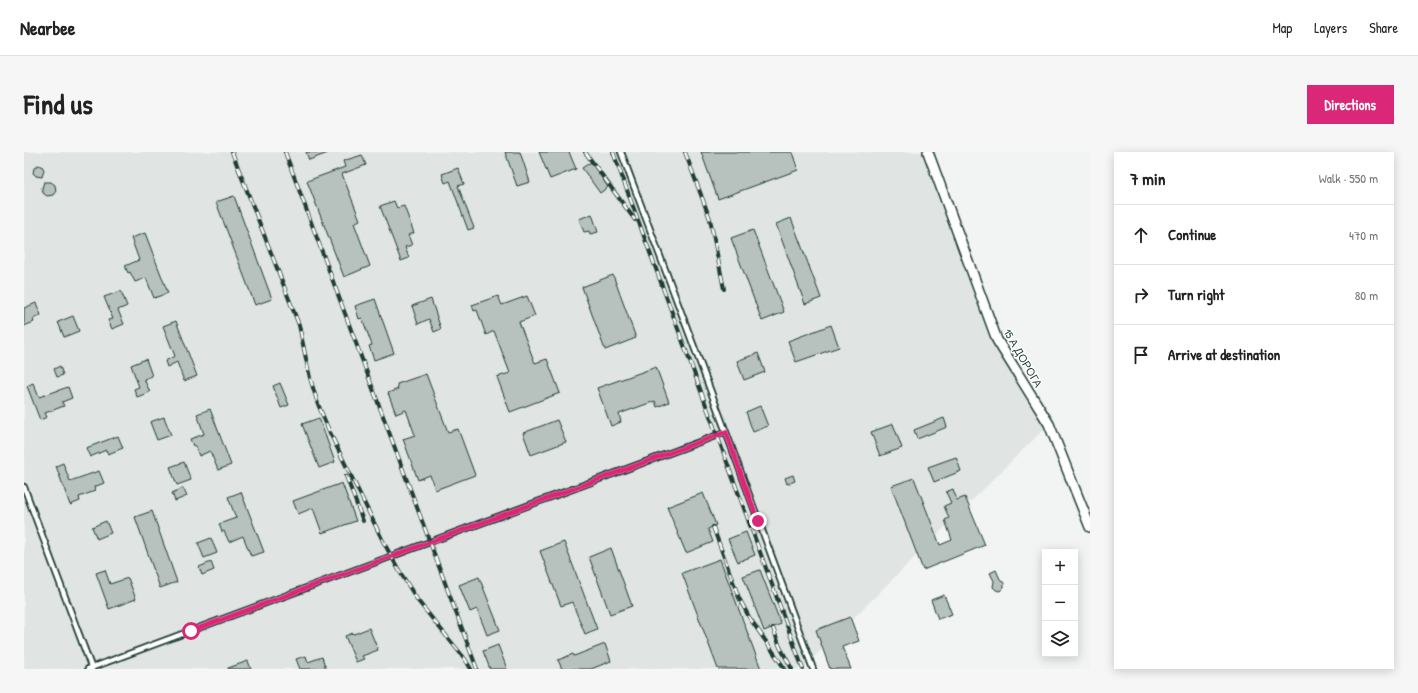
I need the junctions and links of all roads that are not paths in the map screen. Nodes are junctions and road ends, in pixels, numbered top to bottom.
1 (621, 152) edge
2 (928, 152) edge
3 (726, 432) junction
4 (24, 487) edge
5 (1090, 527) edge
6 (90, 669) edge
7 (813, 669) edge

1 - 3 lane
2 - 5 street, 15 А ДОРОГА
3 - 6 lane
3 - 7 lane
4 - 6 lane

